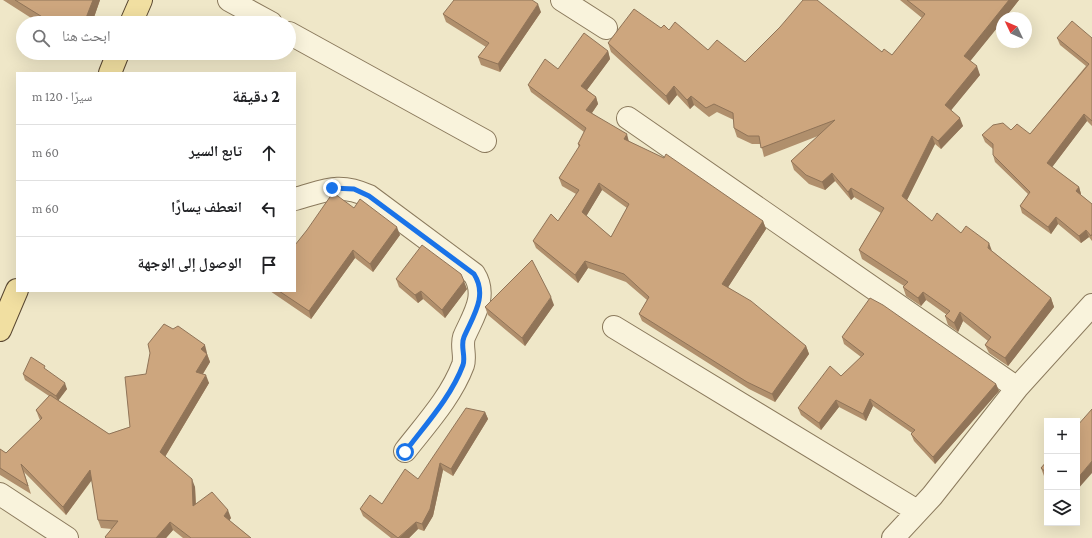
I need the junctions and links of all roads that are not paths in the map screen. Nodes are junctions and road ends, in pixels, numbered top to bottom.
1 (229, 0) edge
2 (562, 0) edge
3 (139, 1) edge
4 (134, 16) edge
5 (258, 16) edge
6 (606, 28) dead end
7 (296, 37) edge
8 (115, 60) edge
9 (110, 72) edge
10 (628, 118) dead end
11 (485, 141) dead end
12 (296, 199) edge
13 (16, 292) edge
14 (1092, 305) edge
15 (614, 327) dead end
16 (0, 330) edge
17 (1017, 388) junction
18 (405, 452) dead end
19 (0, 494) edge
20 (917, 511) junction
21 (67, 538) edge
22 (893, 538) edge

1 - 5 street
2 - 6 street
3 - 4 main road
7 - 11 street
8 - 9 main road
10 - 17 street
12 - 18 street
13 - 16 main road
14 - 17 street
15 - 20 street
17 - 20 street
19 - 21 street
20 - 22 street

